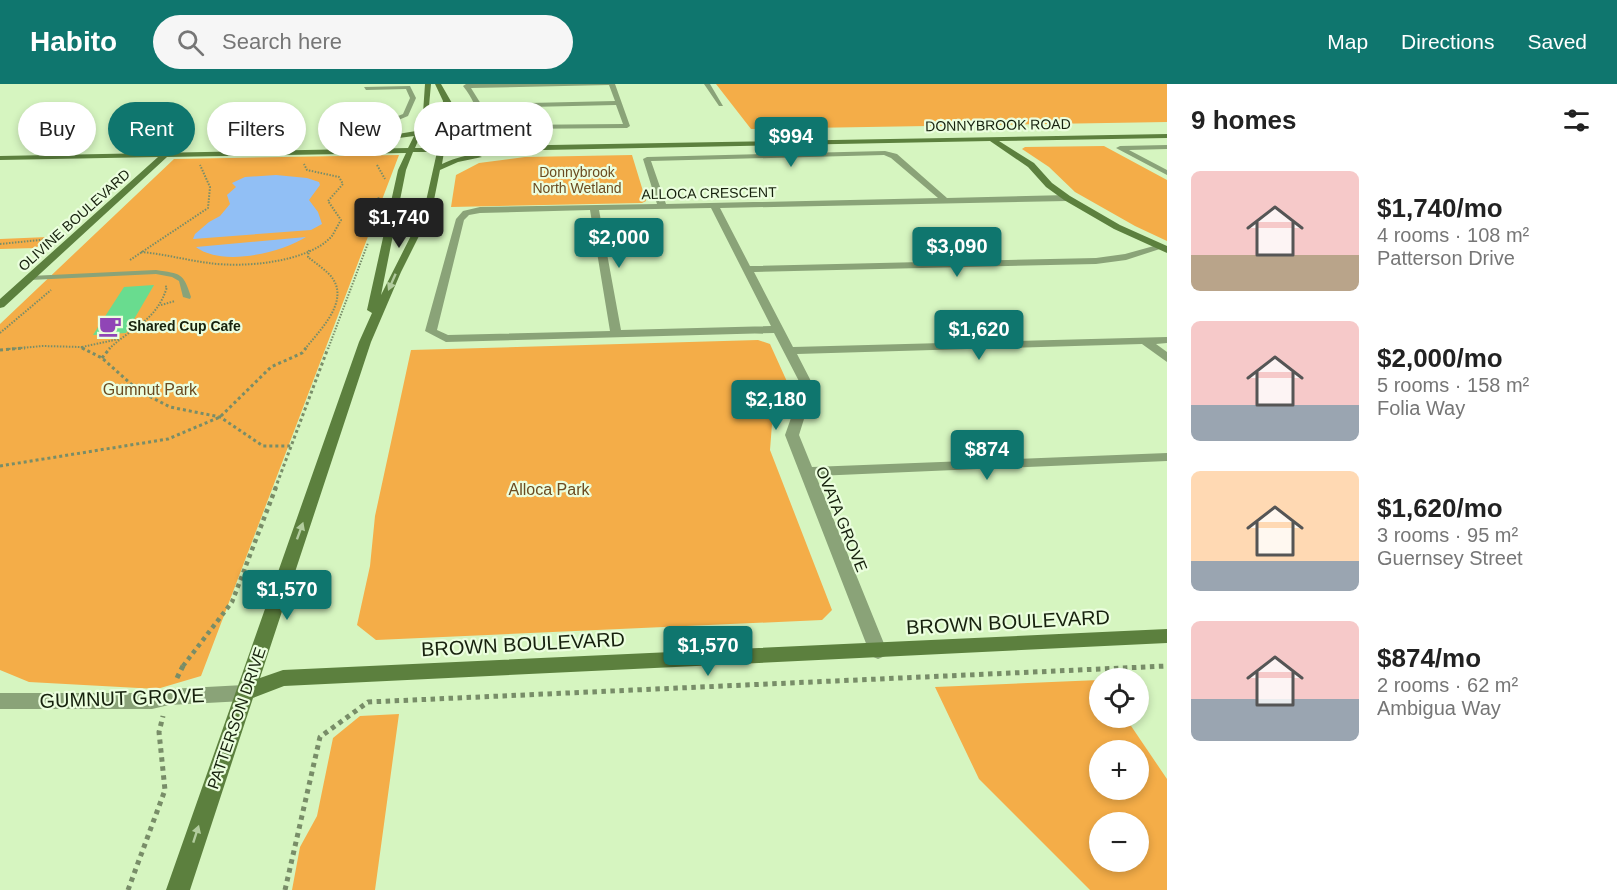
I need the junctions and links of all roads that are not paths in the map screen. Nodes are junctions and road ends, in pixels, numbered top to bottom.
1 (428, 84) edge
2 (438, 84) edge
3 (607, 84) edge
4 (612, 84) edge
5 (707, 84) edge
6 (494, 85) edge
7 (371, 86) edge
8 (446, 101) edge
9 (428, 102) edge
10 (477, 102) edge
11 (619, 103) junction
12 (553, 104) edge
13 (721, 105) dead end
14 (402, 117) edge
15 (553, 126) edge
16 (1167, 136) edge
17 (414, 139) edge
18 (991, 139) junction
19 (553, 141) edge
20 (829, 142) junction
21 (318, 144) edge
22 (402, 147) edge
23 (410, 147) junction
24 (414, 147) edge
25 (553, 147) edge
26 (558, 147) junction
27 (1167, 147) edge
28 (402, 148) edge
29 (318, 152) edge
30 (195, 154) edge
31 (108, 156) edge
32 (164, 156) edge
33 (392, 156) edge
34 (440, 156) edge
35 (0, 157) edge
36 (438, 168) junction
37 (402, 170) junction
38 (1167, 173) edge
39 (1067, 198) junction
40 (946, 201) junction
41 (715, 207) junction
42 (663, 208) junction
43 (594, 209) junction
44 (1164, 248) edge
45 (748, 269) junction
46 (30, 278) junction
47 (187, 297) dead end
48 (0, 305) edge
49 (778, 329) junction
50 (616, 334) junction
51 (1167, 340) edge
52 (1145, 341) junction
53 (365, 342) junction
54 (789, 351) junction
55 (1167, 358) edge
56 (1167, 457) edge
57 (805, 472) junction
58 (1167, 636) edge
59 (878, 651) junction
60 (244, 693) junction
61 (0, 701) edge
62 (178, 890) edge

1 - 9 street, PATTERSON DRIVE
2 - 8 street
3 - 6 street
4 - 11 street
5 - 13 street
6 - 10 street
7 - 14 street
11 - 12 street
11 - 15 street
16 - 18 street, DONNYBROOK ROAD
17 - 23 street, PATTERSON DRIVE
18 - 20 street, DONNYBROOK ROAD
18 - 39 street
19 - 20 street, DONNYBROOK ROAD
20 - 26 street, DONNYBROOK ROAD
21 - 35 street, DONNYBROOK ROAD
22 - 23 street, DONNYBROOK ROAD
23 - 24 street, DONNYBROOK ROAD
23 - 28 street, DONNYBROOK ROAD
23 - 37 street, PATTERSON DRIVE
25 - 26 street, DONNYBROOK ROAD
26 - 36 street
27 - 38 street
29 - 30 street, DONNYBROOK ROAD
31 - 35 street, DONNYBROOK ROAD
32 - 46 street, OLIVINE BOULEVARD
33 - 37 street
34 - 36 street, PATTERSON DRIVE
36 -> 53 street, PATTERSON DRIVE
37 - 53 street, PATTERSON DRIVE
39 - 40 street, ALLOCA CRESCENT
39 - 44 street
40 - 41 street, ALLOCA CRESCENT
40 - 42 street
41 - 42 street, ALLOCA CRESCENT
41 - 45 street, OVATA GROVE
42 - 43 street, ALLOCA CRESCENT
43 - 50 street
43 - 50 street, ALLOCA CRESCENT
44 - 45 street
45 - 49 street, OVATA GROVE
46 - 47 lane
46 - 48 street, OLIVINE BOULEVARD
49 - 50 street, ALLOCA CRESCENT
49 - 54 street, OVATA GROVE
51 - 52 street
52 - 54 street
52 - 55 street
60 -> 53 street, PATTERSON DRIVE
54 - 57 street, OVATA GROVE
56 - 57 street
57 - 59 street, OVATA GROVE
58 - 59 street, BROWN BOULEVARD
59 - 60 street, BROWN BOULEVARD
60 - 61 street, GUMNUT GROVE
62 -> 60 street, PATTERSON DRIVE

